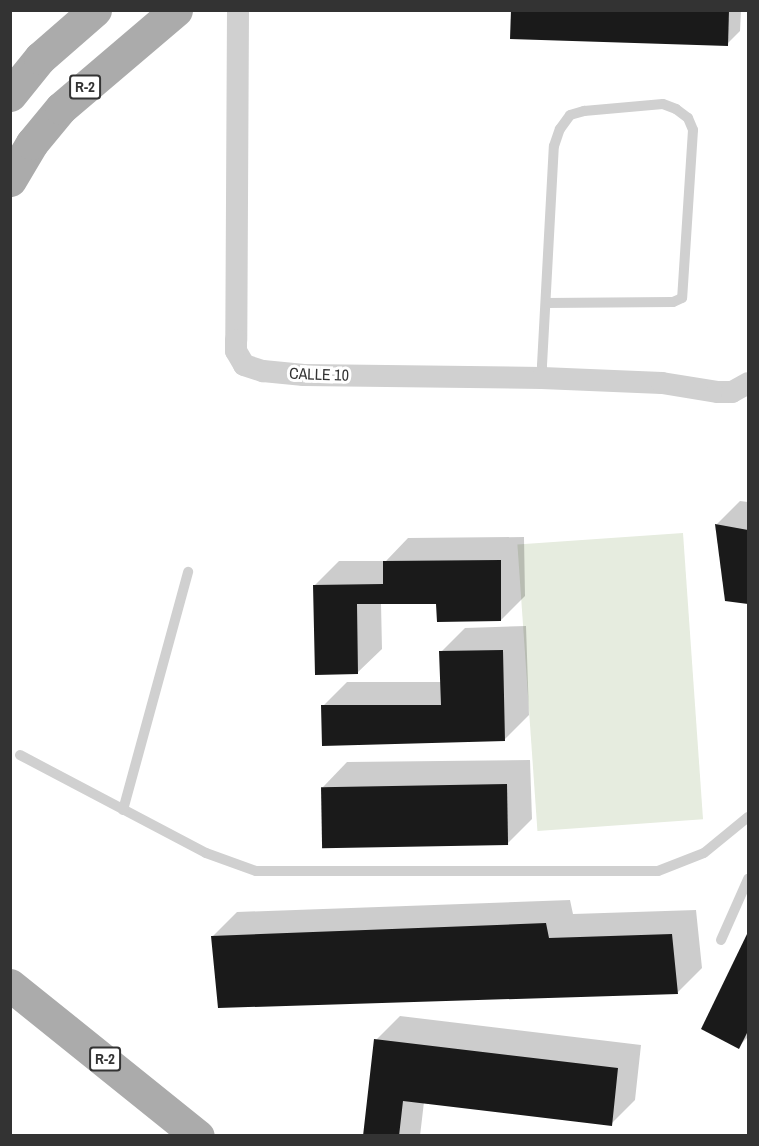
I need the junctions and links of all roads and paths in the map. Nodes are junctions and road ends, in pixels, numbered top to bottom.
1 (95, 10) edge
2 (176, 10) edge
3 (238, 10) edge
4 (10, 95) edge
5 (10, 180) edge
6 (546, 303) junction
7 (542, 378) junction
8 (748, 383) edge
9 (188, 572) dead end
10 (20, 755) dead end
11 (123, 810) junction
12 (748, 817) edge
13 (748, 879) edge
14 (721, 939) dead end
15 (10, 985) edge
16 (198, 1136) edge

1 - 4 main road
2 - 5 main road, R-2
3 - 7 street, CALLE 10
6 - 6 lane
6 - 7 lane
7 - 8 street, CALLE 10
9 - 11 lane
10 - 11 lane
11 - 12 lane
13 - 14 lane
15 - 16 main road, R-2

